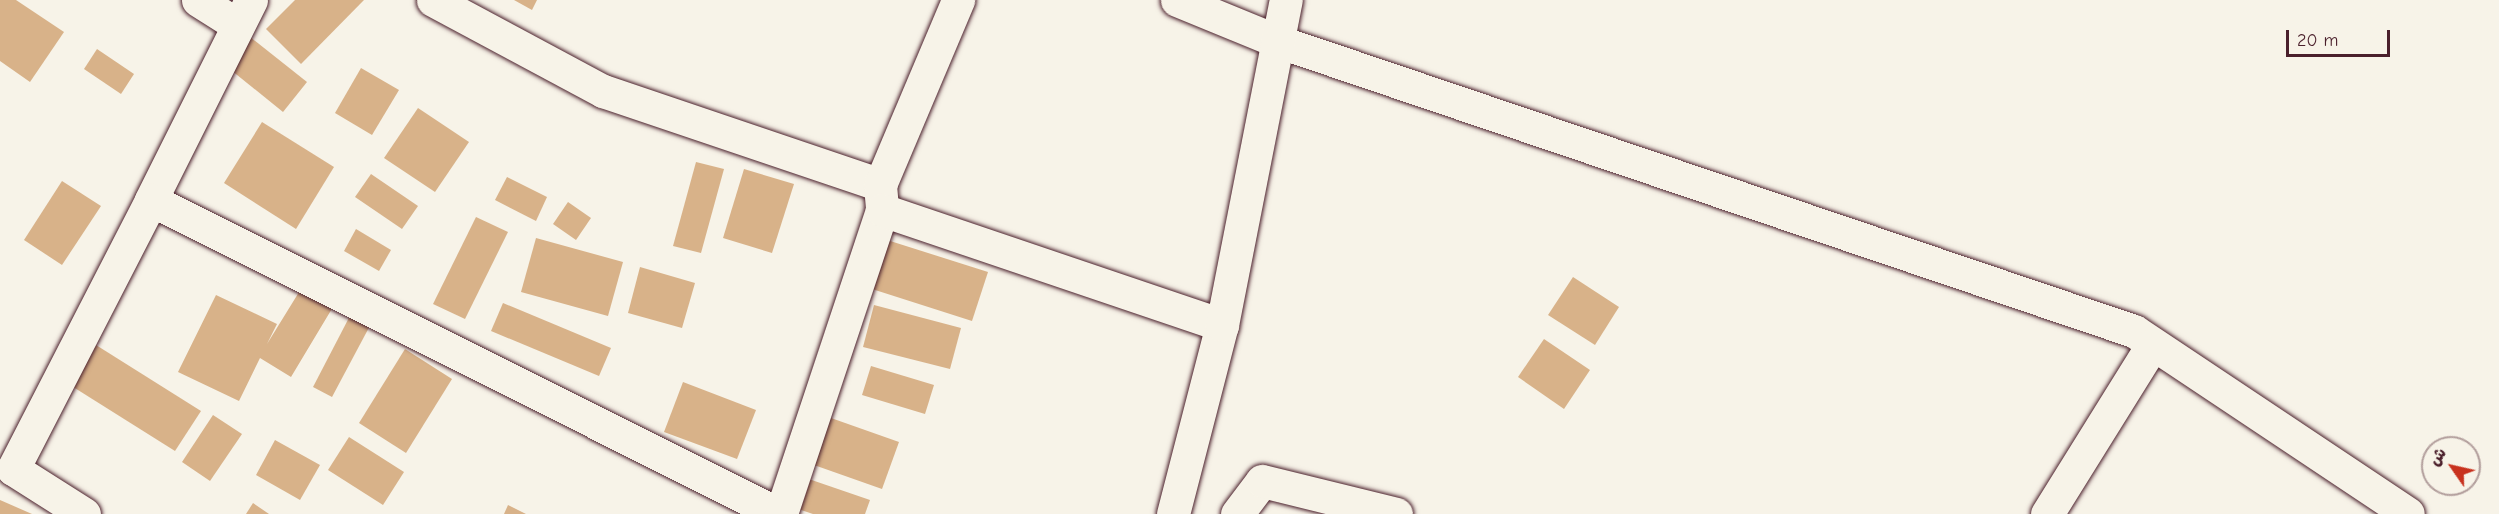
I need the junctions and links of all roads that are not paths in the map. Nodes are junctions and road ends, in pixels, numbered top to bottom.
1 (198, 0) edge
2 (433, 0) edge
3 (958, 0) edge
4 (1177, 0) edge
5 (1286, 0) edge
6 (243, 12) edge
7 (1277, 41) junction
8 (881, 198) junction
9 (151, 201) junction
10 (1222, 325) junction
11 (2153, 344) junction
12 (7, 465) edge
13 (84, 514) edge
14 (780, 514) edge
15 (1173, 514) edge
16 (1237, 514) edge
17 (1396, 514) edge
18 (2047, 514) edge
19 (2408, 514) edge

1 - 6 street
2 - 8 street
3 - 8 street
4 - 7 street
5 - 7 street
6 - 9 street
7 - 10 street
7 - 11 street
8 - 10 street
8 - 14 street
9 - 12 street
9 - 14 street
10 - 15 street
11 - 18 street
11 - 19 street
12 - 13 street
16 - 17 street

